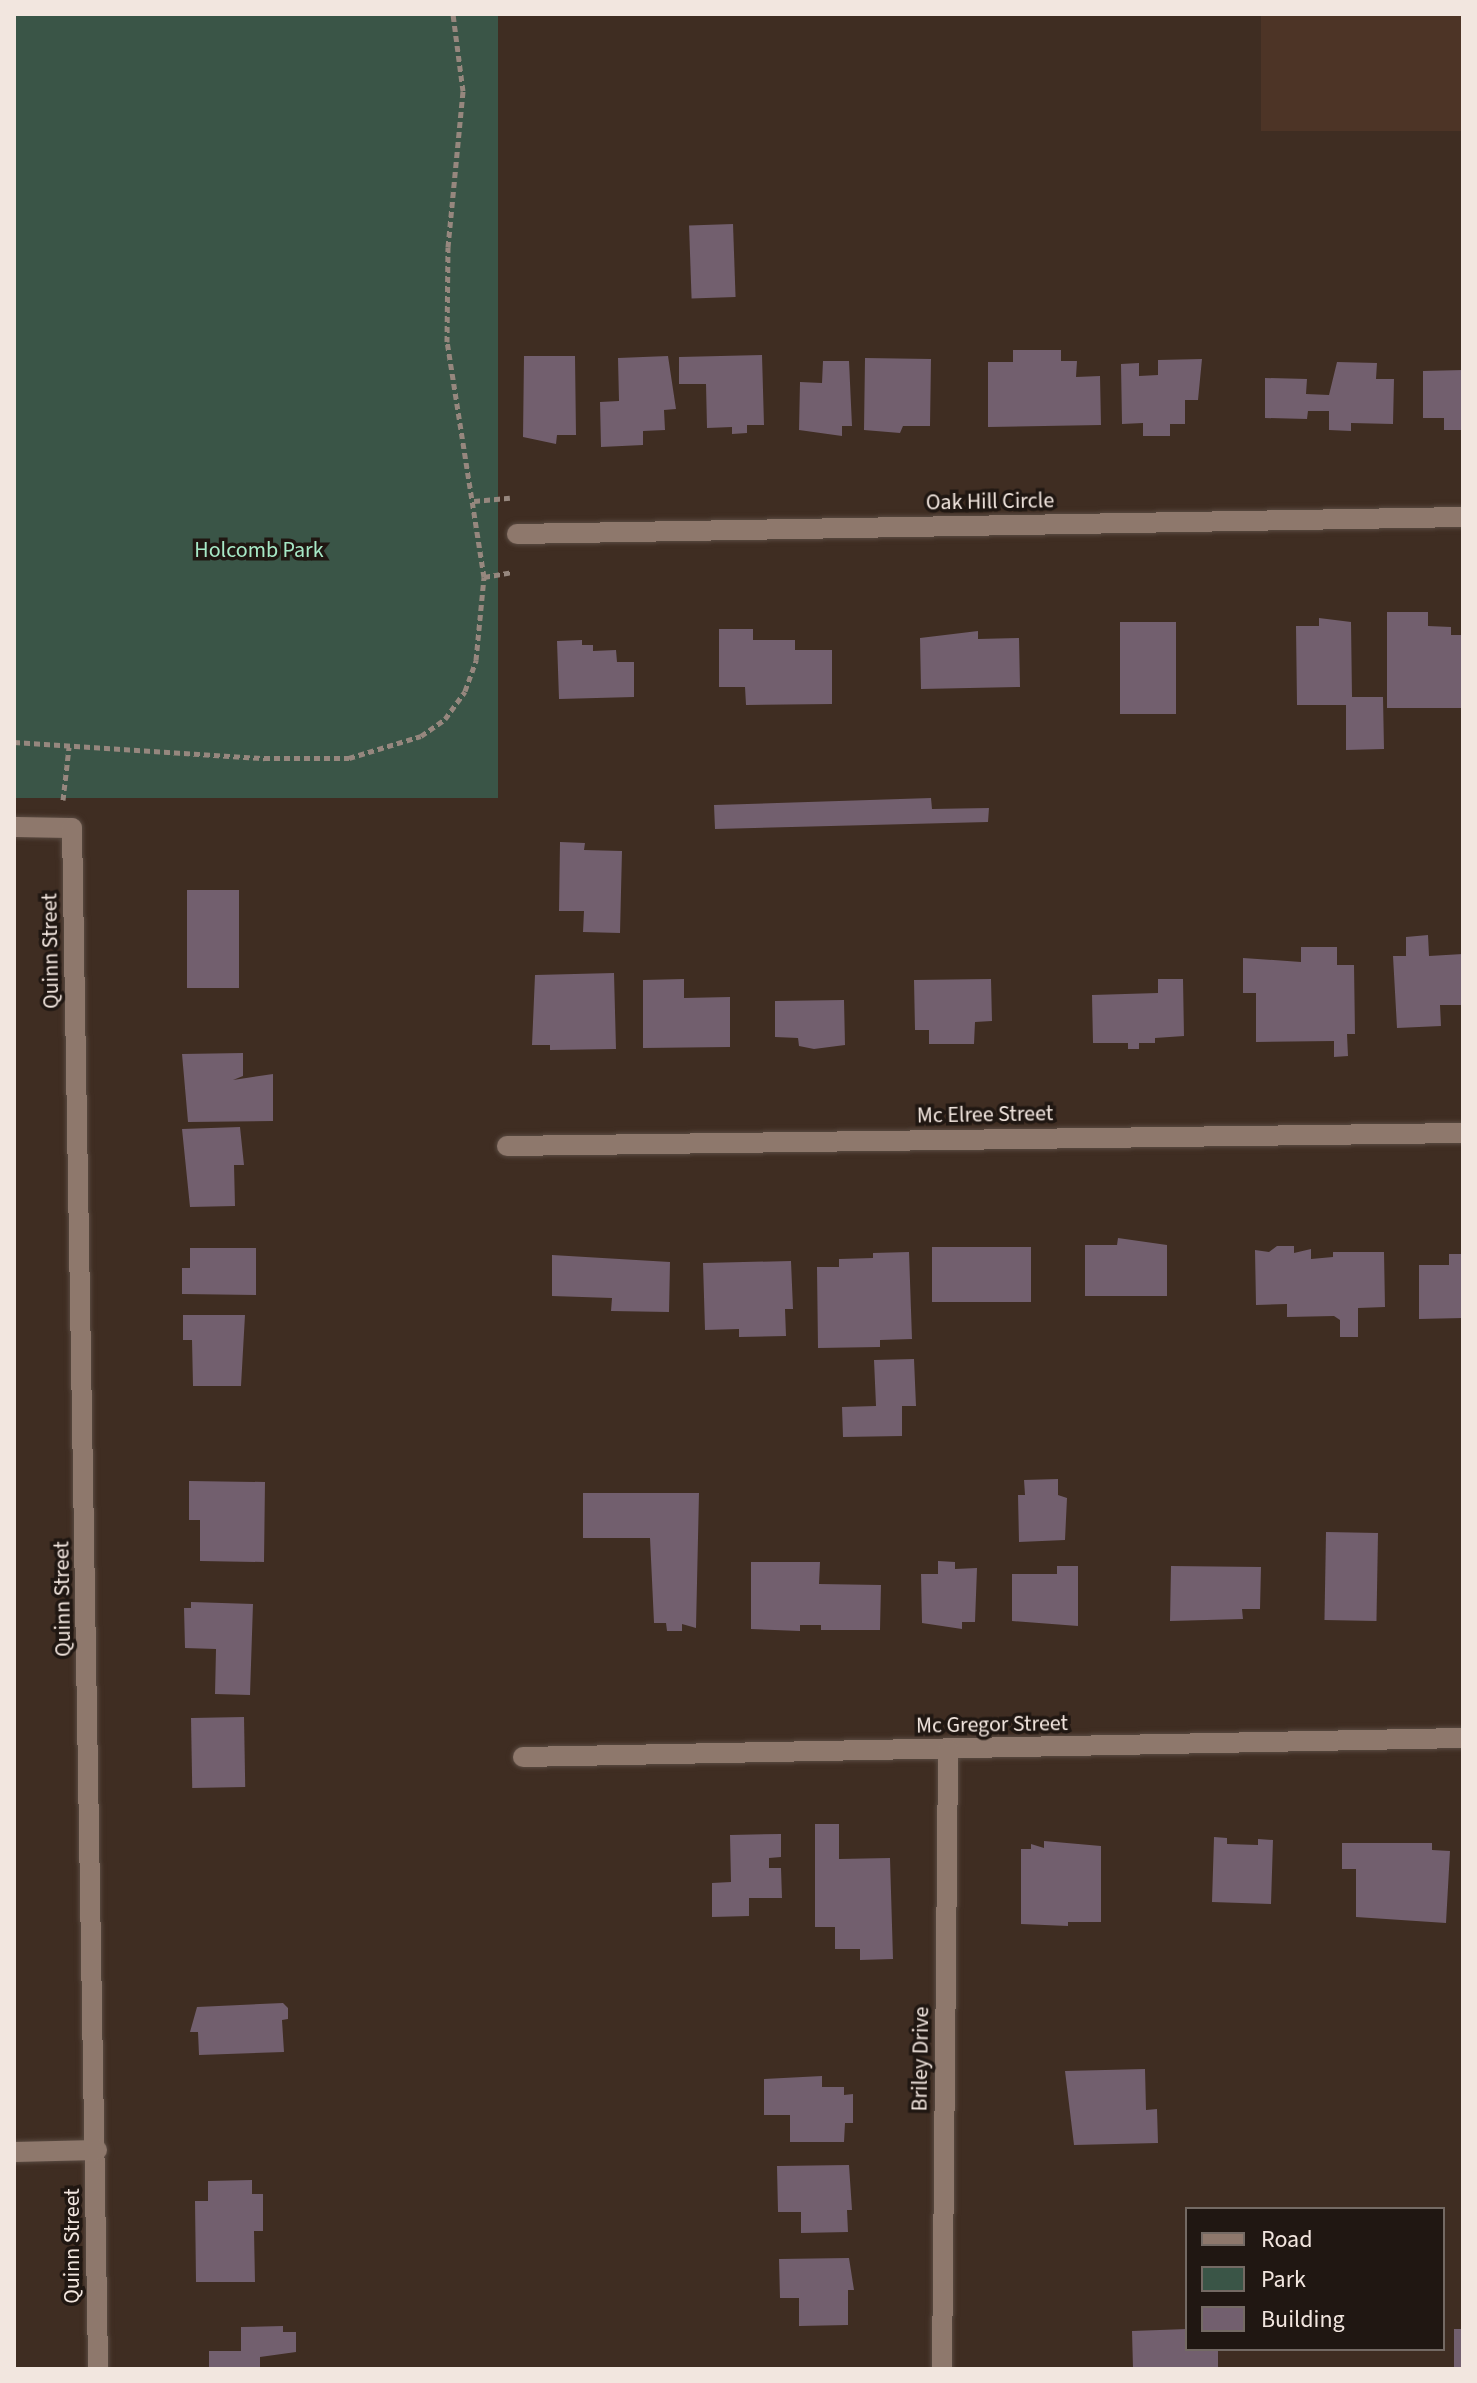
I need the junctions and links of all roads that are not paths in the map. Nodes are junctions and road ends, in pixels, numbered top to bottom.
1 (1463, 517) edge
2 (517, 534) dead end
3 (14, 827) edge
4 (1463, 1133) edge
5 (507, 1146) dead end
6 (1463, 1738) edge
7 (948, 1750) junction
8 (523, 1757) dead end
9 (97, 2150) junction
10 (14, 2152) edge
11 (98, 2369) edge
12 (942, 2369) edge

1 - 2 street, Oak Hill Circle
3 - 9 street, Quinn Street
4 - 5 street, Mc Elree Street
6 - 7 street, Mc Gregor Street
7 - 8 street, Mc Gregor Street
7 - 12 street, Briley Drive
9 - 10 street
9 - 11 street, Quinn Street

